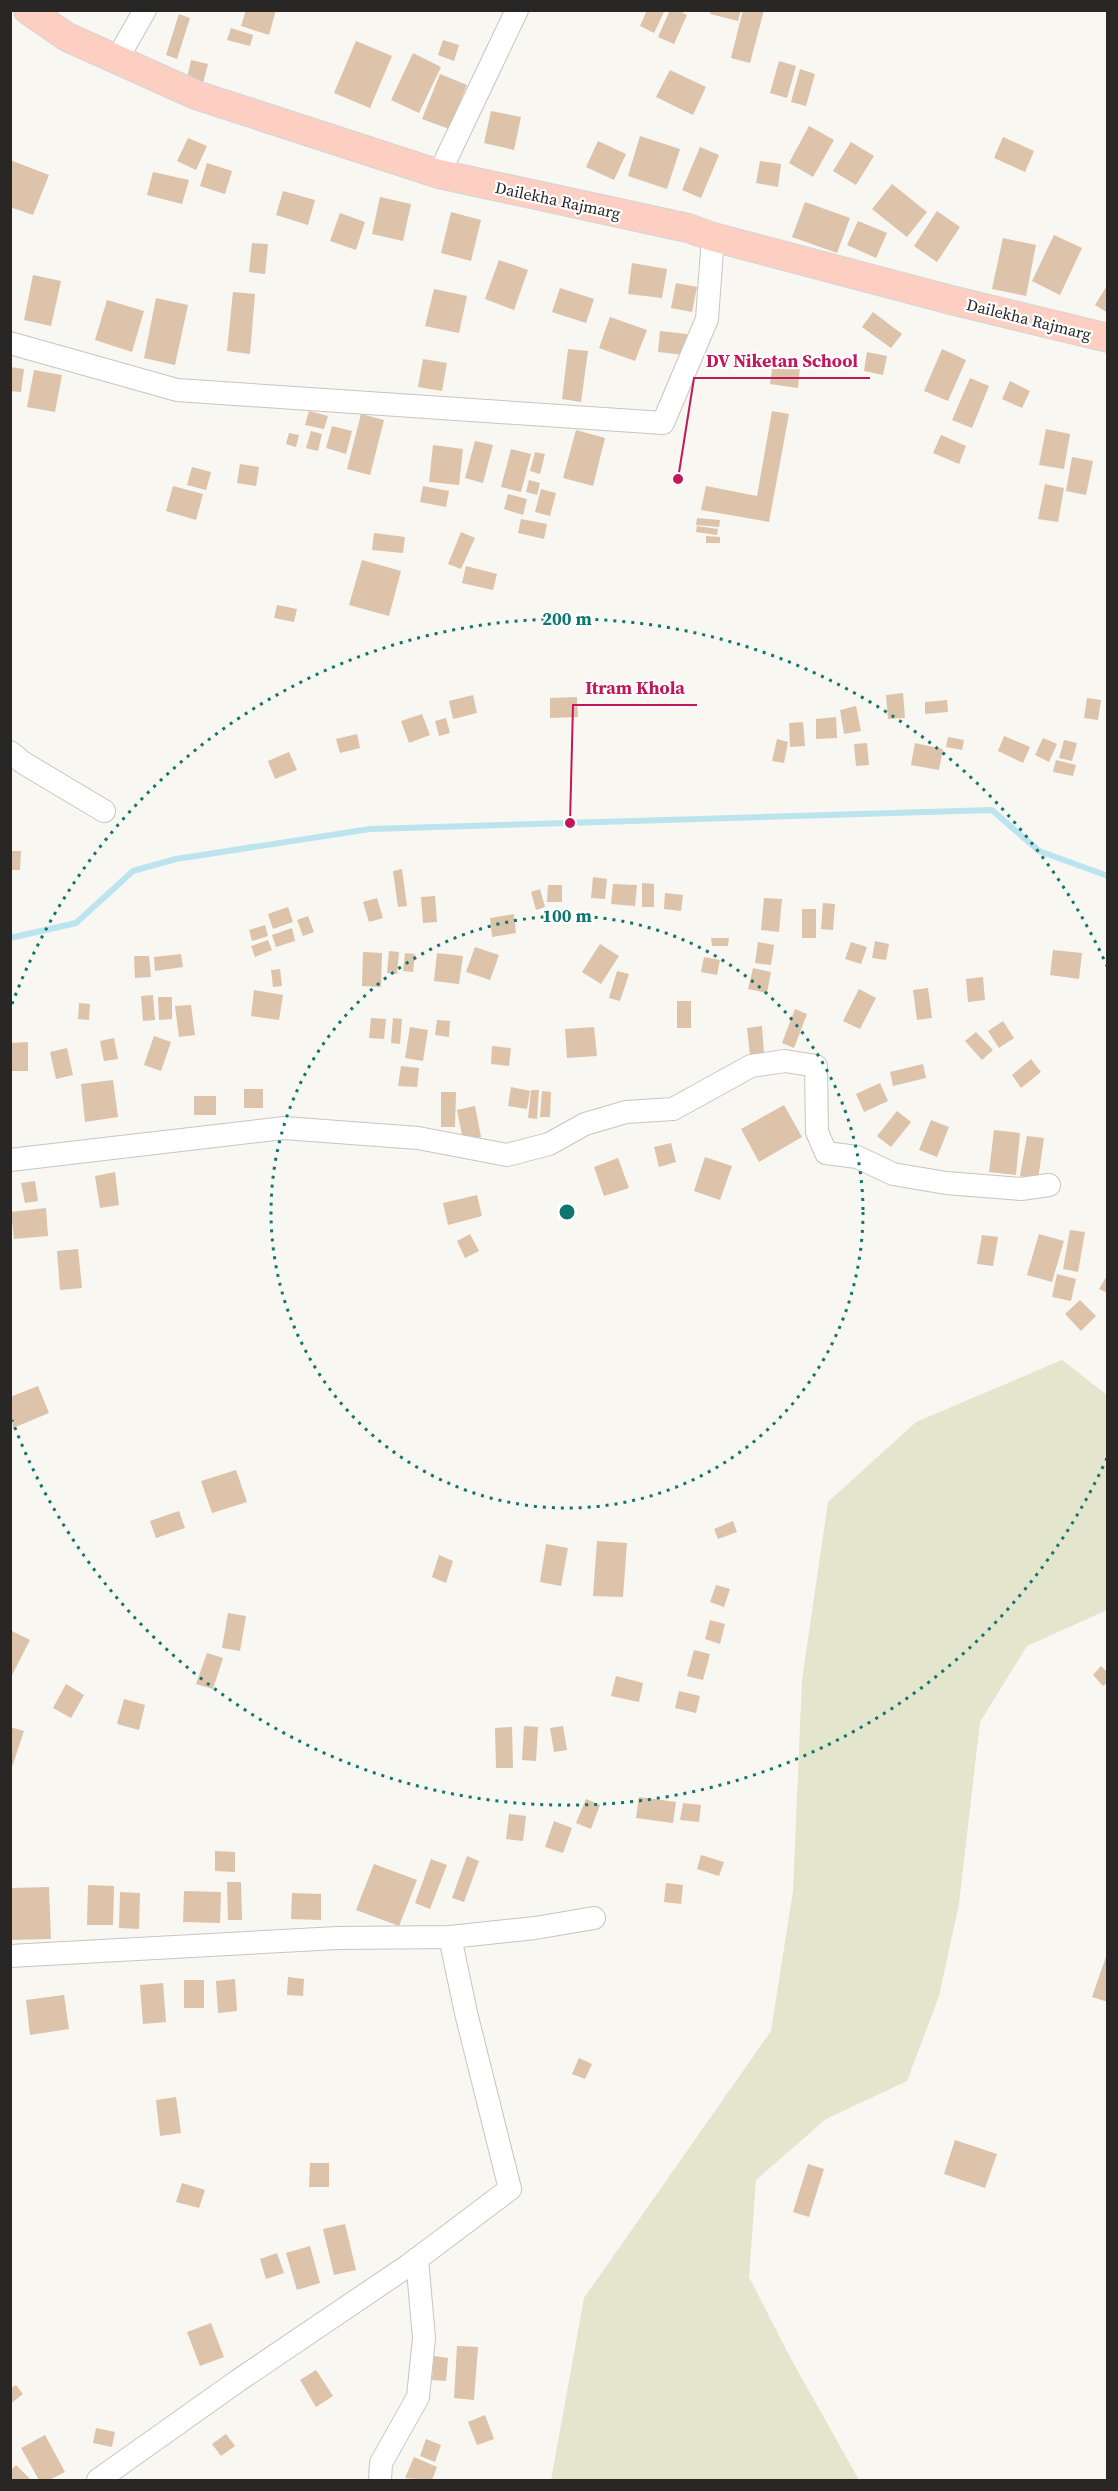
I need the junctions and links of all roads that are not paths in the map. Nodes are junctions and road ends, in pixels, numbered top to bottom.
1 (28, 10) edge
2 (145, 10) edge
3 (517, 10) edge
4 (116, 61) junction
5 (439, 174) junction
6 (713, 237) junction
7 (1107, 338) edge
8 (10, 343) edge
9 (10, 752) edge
10 (104, 811) dead end
11 (10, 1160) edge
12 (1049, 1185) dead end
13 (594, 1918) dead end
14 (450, 1937) junction
15 (10, 1956) edge
16 (417, 2259) junction
17 (98, 2481) edge
18 (380, 2481) edge

1 - 4 main road, Dailekha Rajmarg
2 - 4 street
3 - 5 street
4 - 5 main road, Dailekha Rajmarg
5 - 6 main road, Dailekha Rajmarg
6 - 7 main road, Dailekha Rajmarg
6 - 8 street
9 - 10 street
11 - 12 street
13 - 14 street
14 - 15 street
14 - 16 street
16 - 17 street
16 - 18 street

